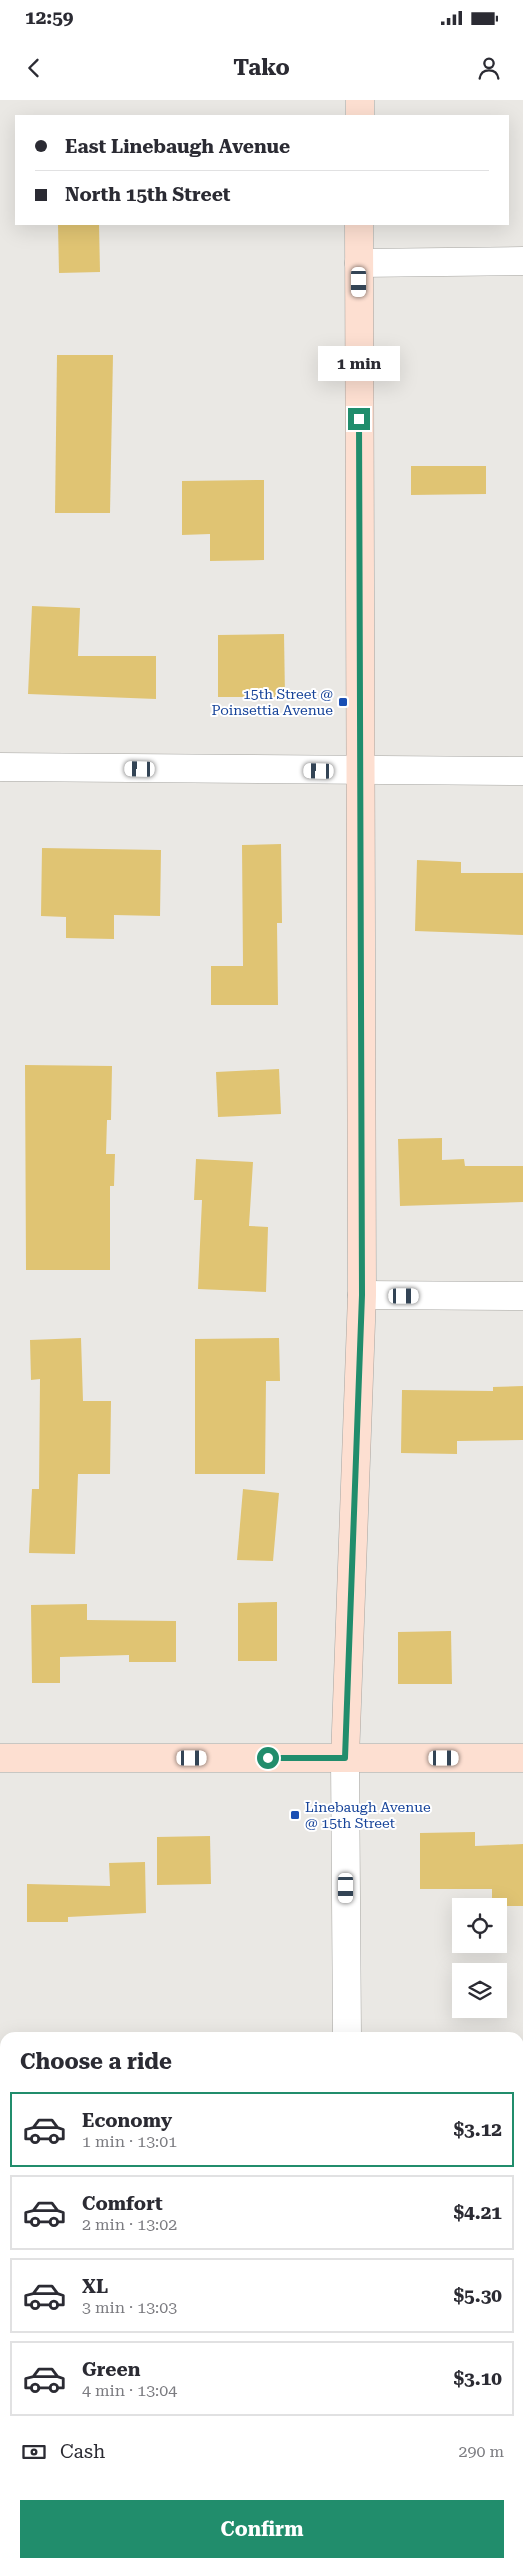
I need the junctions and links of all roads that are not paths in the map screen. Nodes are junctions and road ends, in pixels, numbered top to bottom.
1 (360, 100) edge
2 (360, 115) edge
3 (360, 225) edge
4 (523, 261) edge
5 (359, 263) junction
6 (0, 767) edge
7 (359, 771) junction
8 (523, 771) edge
9 (362, 1295) junction
10 (523, 1296) edge
11 (0, 1758) edge
12 (345, 1758) junction
13 (523, 1758) edge
14 (347, 2032) edge

1 - 2 street
3 - 5 street
4 - 5 street
5 - 7 street
6 - 7 street
7 - 8 street
7 - 9 street
9 - 10 street
9 - 12 street
11 - 12 street
12 - 13 street
12 - 14 street

